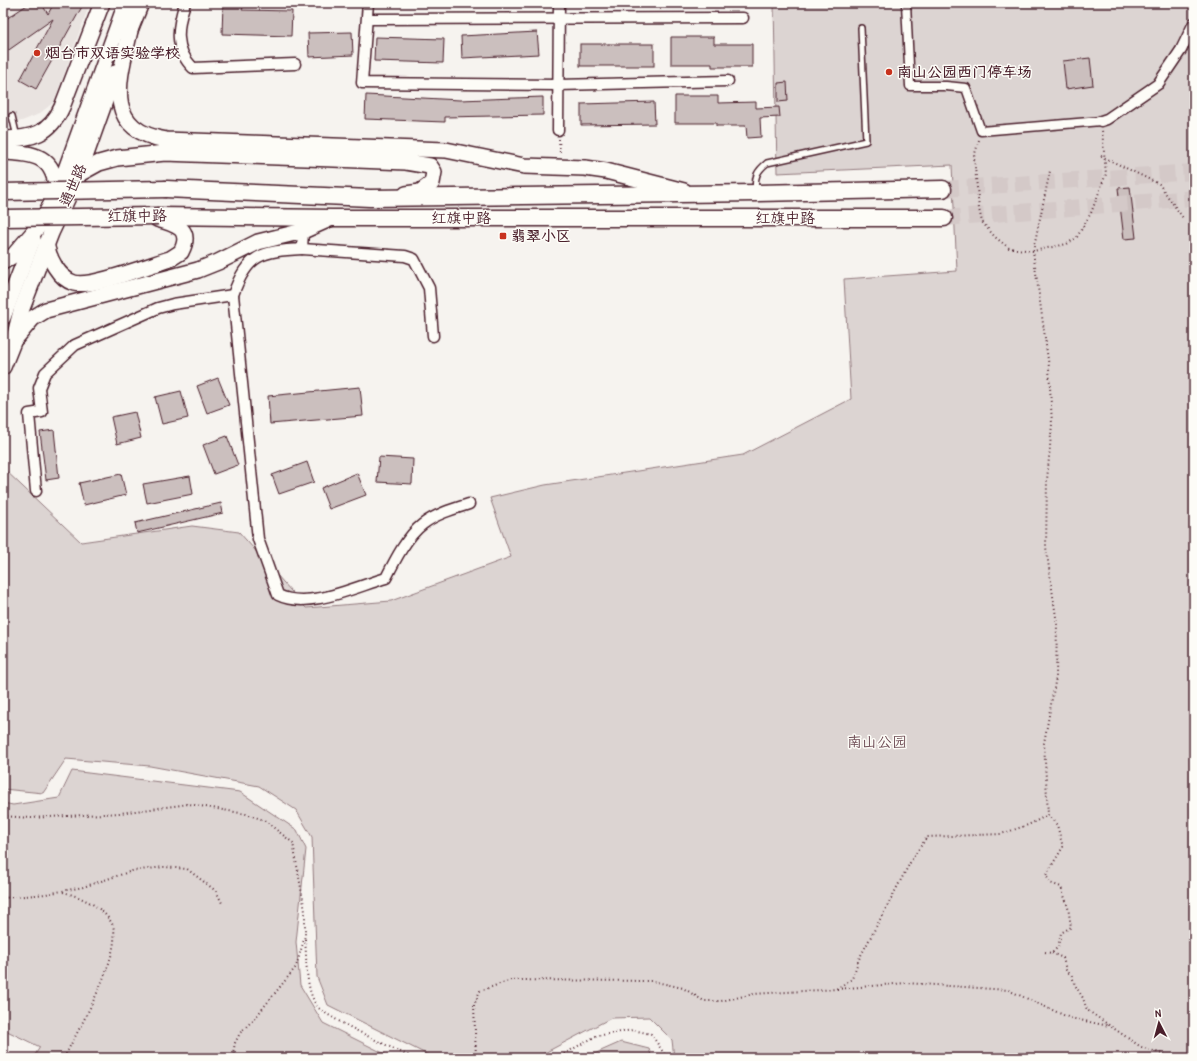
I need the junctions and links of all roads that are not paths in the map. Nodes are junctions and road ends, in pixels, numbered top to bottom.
1 (102, 3) edge
2 (126, 3) edge
3 (141, 3) edge
4 (185, 3) edge
5 (368, 3) edge
6 (559, 3) edge
7 (906, 3) edge
8 (743, 18) dead end
9 (368, 19) junction
10 (558, 19) junction
11 (1194, 23) edge
12 (131, 26) junction
13 (860, 28) dead end
14 (295, 64) dead end
15 (728, 81) dead end
16 (558, 84) junction
17 (12, 116) dead end
18 (1101, 122) joint
19 (558, 130) dead end
20 (10, 139) edge
21 (3, 152) edge
22 (79, 174) junction
23 (943, 189) tunnel mouth
24 (3, 192) edge
25 (693, 193) junction
26 (757, 193) junction
27 (57, 194) junction
28 (370, 198) junction
29 (151, 216) junction
30 (3, 218) edge
31 (332, 218) junction
32 (944, 218) tunnel mouth
33 (38, 227) junction
34 (303, 231) junction
35 (46, 244) junction
36 (302, 249) junction
37 (3, 262) edge
38 (233, 295) junction
39 (3, 317) edge
40 (433, 336) dead end
41 (13, 342) junction
42 (3, 367) edge
43 (36, 491) dead end
44 (469, 504) dead end

1 - 20 main road
2 - 27 main road
3 - 12 main road, 通世路
4 - 14 street
5 - 9 street
6 - 10 street
7 - 18 street
8 - 10 street
9 - 10 street
9 - 16 street
10 - 16 street
11 - 18 street
12 - 22 main road, 通世路
12 - 25 main road
13 - 26 lane
15 - 16 street
16 - 19 street
17 - 20 lane
21 - 27 main road
22 - 28 main road
22 - 35 main road, 通世路
23 - 26 main road, 红旗中路
24 - 28 main road, 红旗中路, bridge
25 - 26 main road, 红旗中路
25 - 28 main road, 红旗中路
27 - 33 main road
29 - 30 main road, 红旗中路, bridge
29 - 31 main road, 红旗中路
29 - 35 main road
31 - 32 main road, 红旗中路
31 - 34 main road
33 - 37 main road
33 - 39 main road
34 - 36 street
34 - 41 main road
35 - 41 main road, 通世路
36 - 38 street
36 - 40 street
38 - 43 street
38 - 44 street
41 - 42 main road, 通世路

